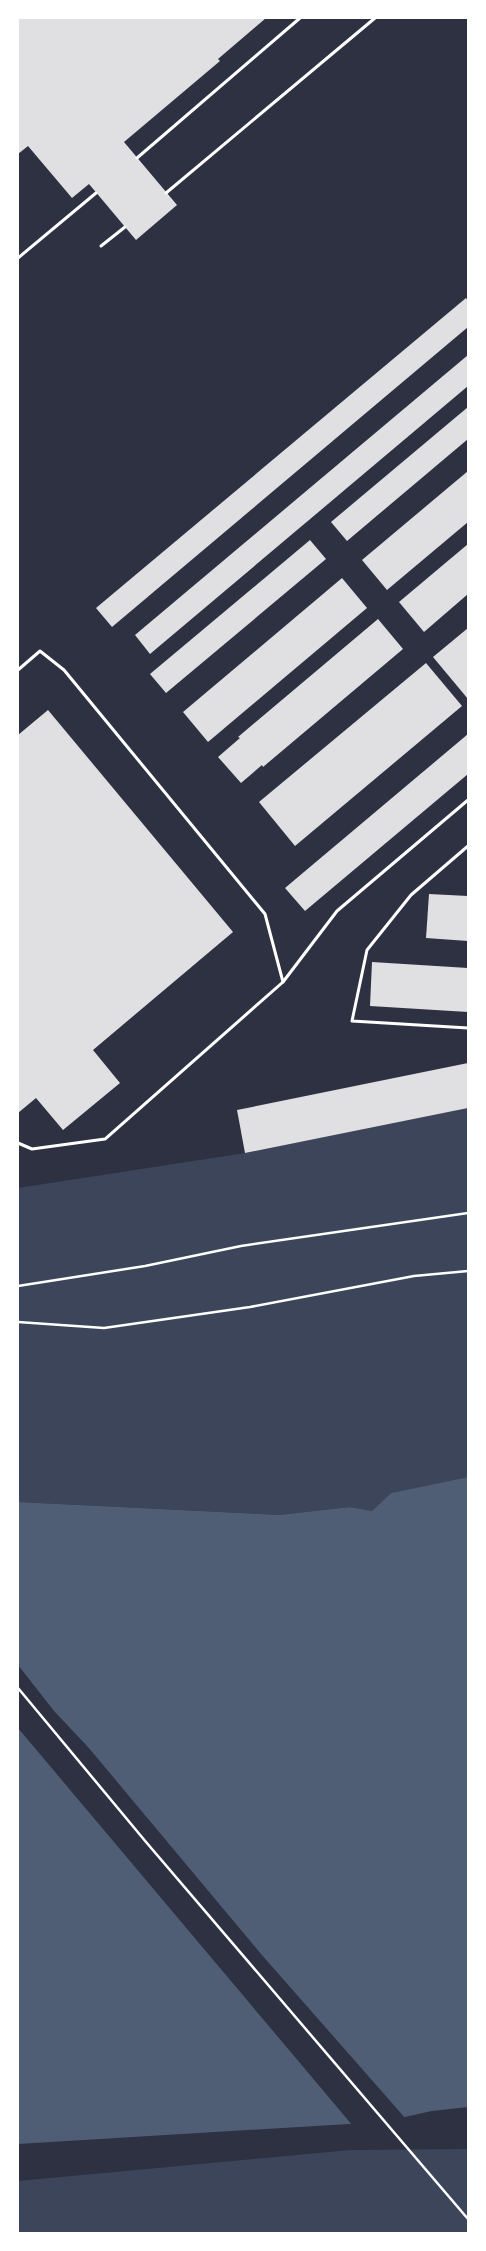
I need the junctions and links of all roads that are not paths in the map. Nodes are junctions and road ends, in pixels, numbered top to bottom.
1 (300, 18) edge
2 (375, 18) edge
3 (137, 158) dead end
4 (166, 192) dead end
5 (96, 193) dead end
6 (125, 227) dead end
7 (101, 246) dead end
8 (18, 258) edge
9 (18, 670) edge
10 (468, 800) edge
11 (468, 846) edge
12 (283, 982) junction
13 (468, 1028) edge
14 (18, 1143) edge

1 - 3 lane
2 - 4 lane
5 - 8 lane
6 - 7 lane
9 - 12 lane
10 - 12 lane
11 - 13 lane
12 - 14 lane

